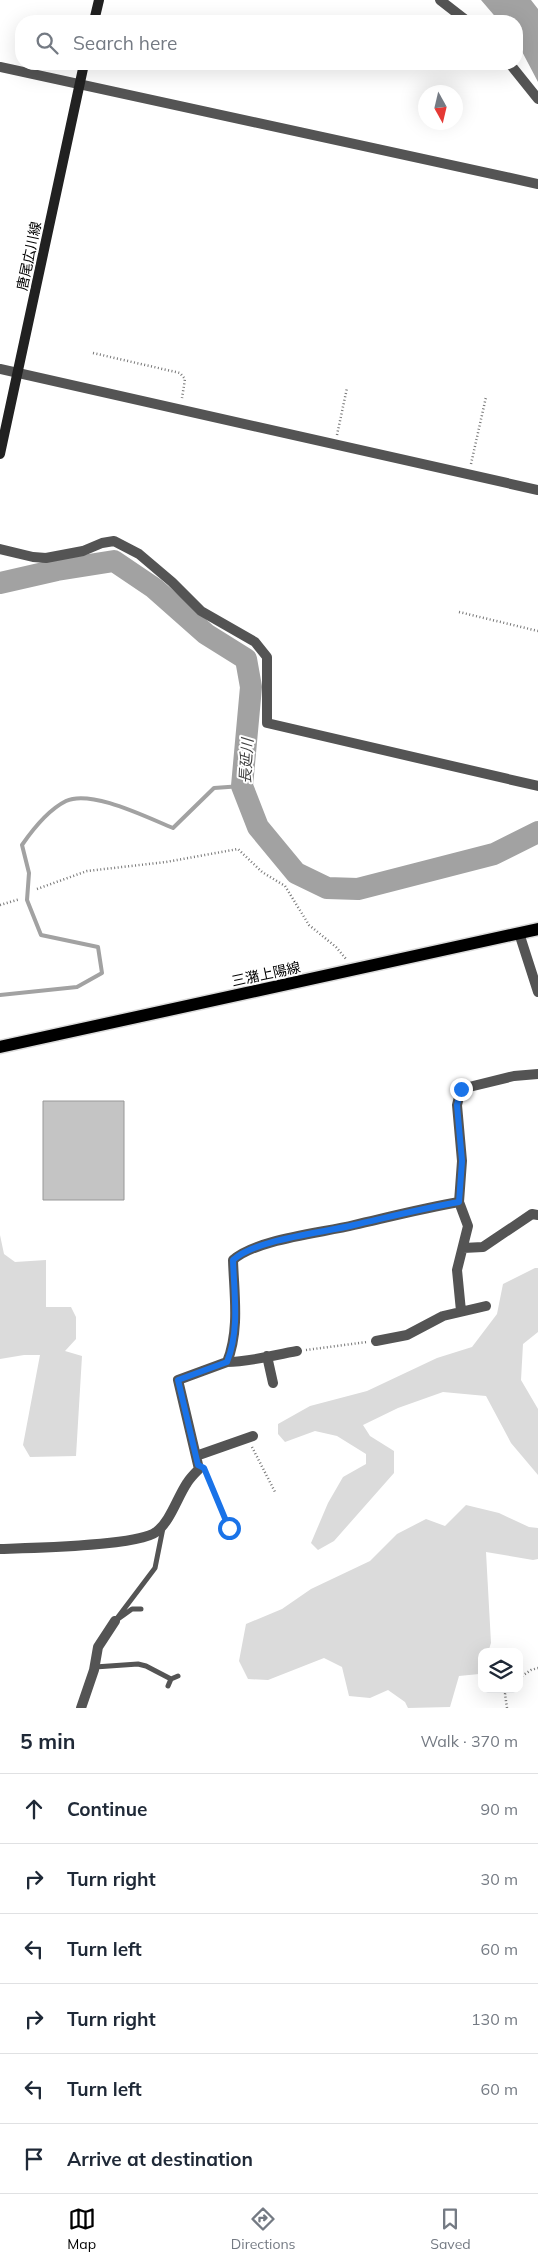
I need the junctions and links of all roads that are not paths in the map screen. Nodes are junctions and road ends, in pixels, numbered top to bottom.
1 (99, 0) edge
2 (440, 0) edge
3 (95, 15) edge
4 (459, 15) edge
5 (0, 67) edge
6 (83, 70) edge
7 (515, 70) edge
8 (80, 84) junction
9 (538, 99) edge
10 (538, 184) edge
11 (0, 370) edge
12 (18, 374) junction
13 (0, 454) edge
14 (538, 490) edge
15 (0, 549) edge
16 (538, 786) edge
17 (538, 929) edge
18 (519, 933) junction
19 (538, 992) edge
20 (0, 1047) edge
21 (538, 1074) edge
22 (459, 1202) junction
23 (538, 1215) edge
24 (463, 1248) junction
25 (486, 1306) dead end
26 (461, 1312) junction
27 (376, 1341) road end
28 (297, 1351) road end
29 (267, 1356) junction
30 (227, 1362) junction
31 (273, 1383) dead end
32 (250, 1437) road end
33 (197, 1460) junction
34 (163, 1525) junction
35 (0, 1550) edge
36 (141, 1608) dead end
37 (116, 1620) junction
38 (94, 1667) junction
39 (178, 1676) dead end
40 (171, 1679) junction
41 (168, 1686) dead end
42 (81, 1708) edge

1 - 3 main road
2 - 4 street
5 - 8 street
6 - 8 main road, 唐尾広川線
7 - 9 street
8 - 10 street
8 - 12 main road, 唐尾広川線
11 - 12 street
12 - 13 main road, 唐尾広川線
12 - 14 street
15 - 16 street
17 - 18 main road, 三潴上陽線
18 - 19 street
18 - 20 main road, 三潴上陽線
21 - 22 street
22 - 24 street
22 - 30 street
23 - 24 street
24 - 26 street
25 - 26 street
26 - 27 street
28 - 29 street
29 - 30 street
29 - 31 street
30 - 33 street
32 - 33 street
33 - 34 street
34 - 35 street
34 - 37 lane
36 - 37 lane
37 - 38 street
38 - 40 lane
38 - 42 street
39 - 40 lane
40 - 41 lane

